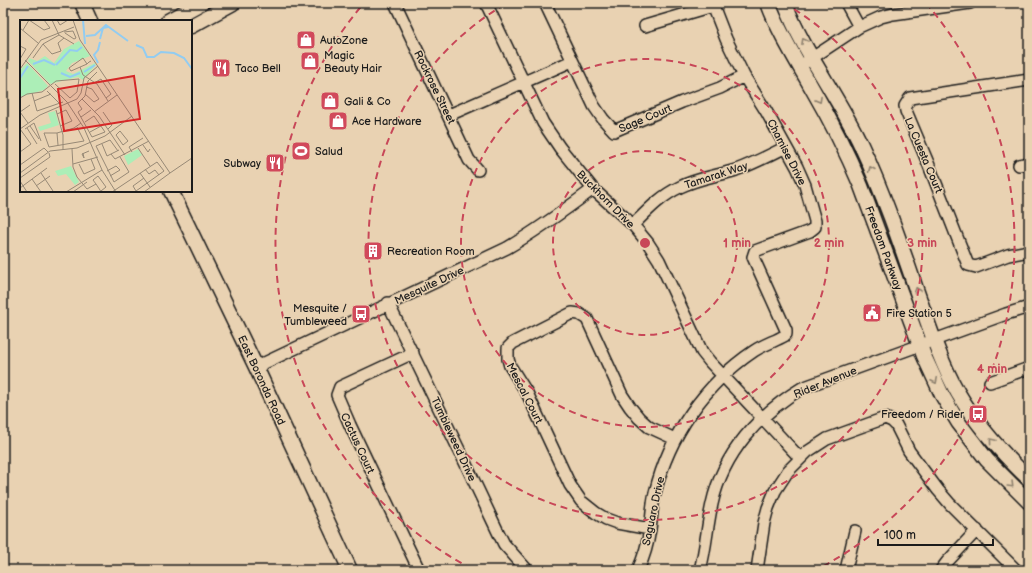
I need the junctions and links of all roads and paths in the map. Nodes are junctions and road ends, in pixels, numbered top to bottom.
1 (82, 3) edge
2 (201, 3) edge
3 (233, 3) edge
4 (394, 3) edge
5 (486, 3) edge
6 (545, 3) edge
7 (768, 3) edge
8 (785, 3) edge
9 (846, 3) edge
10 (970, 3) edge
11 (712, 5) edge
12 (935, 5) edge
13 (90, 20) edge
14 (170, 20) edge
15 (192, 25) edge
16 (645, 26) dead end
17 (859, 27) junction
18 (813, 58) junction
19 (572, 61) junction
20 (800, 66) junction
21 (744, 76) junction
22 (1029, 80) edge
23 (523, 81) junction
24 (449, 115) junction
25 (786, 147) junction
26 (478, 170) dead end
27 (593, 189) junction
28 (171, 192) edge
29 (633, 225) junction
30 (1029, 251) edge
31 (388, 303) junction
32 (1029, 307) edge
33 (934, 340) junction
34 (920, 345) junction
35 (413, 353) junction
36 (256, 367) junction
37 (1029, 368) edge
38 (723, 375) junction
39 (990, 382) dead end
40 (762, 417) junction
41 (675, 439) junction
42 (800, 458) junction
43 (1029, 479) edge
44 (1029, 502) edge
45 (650, 529) junction
46 (977, 530) junction
47 (855, 531) dead end
48 (350, 570) edge
49 (418, 570) edge
50 (527, 570) edge
51 (638, 570) edge
52 (700, 570) edge
53 (757, 570) edge
54 (846, 570) edge
55 (941, 570) edge
56 (1016, 570) edge

1 - 13 main road
2 - 14 main road
3 - 15 main road
4 - 24 street, Rockrose Street
5 - 23 street, Buckhorn Drive
6 - 19 street, Sage Court
7 - 20 main road, Freedom Parkway
18 -> 8 main road, Freedom Parkway
9 - 17 street
10 - 12 street
11 - 16 street
11 - 21 street, Chamise Drive
12 - 17 street
17 - 18 street
18 - 20 street
33 -> 18 main road, Freedom Parkway
19 - 21 street, Sage Court
19 - 23 street
20 -> 34 main road, Freedom Parkway
21 - 25 street, Chamise Drive
22 - 30 street, La Cuesta Court
23 - 24 street
23 - 27 street, Buckhorn Drive
24 - 26 street, Rockrose Street
25 - 29 street, Tamarak Way
25 - 38 street, Chamise Drive
27 - 29 street, Buckhorn Drive
27 - 31 street, Mesquite Drive
28 - 36 main road, East Boronda Road
29 - 38 street, Buckhorn Drive
31 - 35 street, Tumbleweed Drive
31 - 36 street, Mesquite Drive
32 - 33 street, Rider Avenue
33 - 34 street, Rider Avenue
43 -> 33 main road, Freedom Parkway
34 - 40 street, Rider Avenue
34 -> 44 main road, Freedom Parkway
35 - 49 street, Cactus Court
35 - 50 street, Tumbleweed Drive
36 - 48 main road, East Boronda Road
37 - 39 street
38 - 40 street, Buckhorn Drive
38 - 41 street, Saguaro Drive
40 - 42 street, Buckhorn Drive
40 - 52 street, Rider Avenue
41 - 45 street, Saguaro Drive
41 - 45 street, Mescal Court
42 - 46 street
42 - 53 street
45 - 51 street, Saguaro Drive
46 - 55 street
46 - 56 street
47 - 54 street

